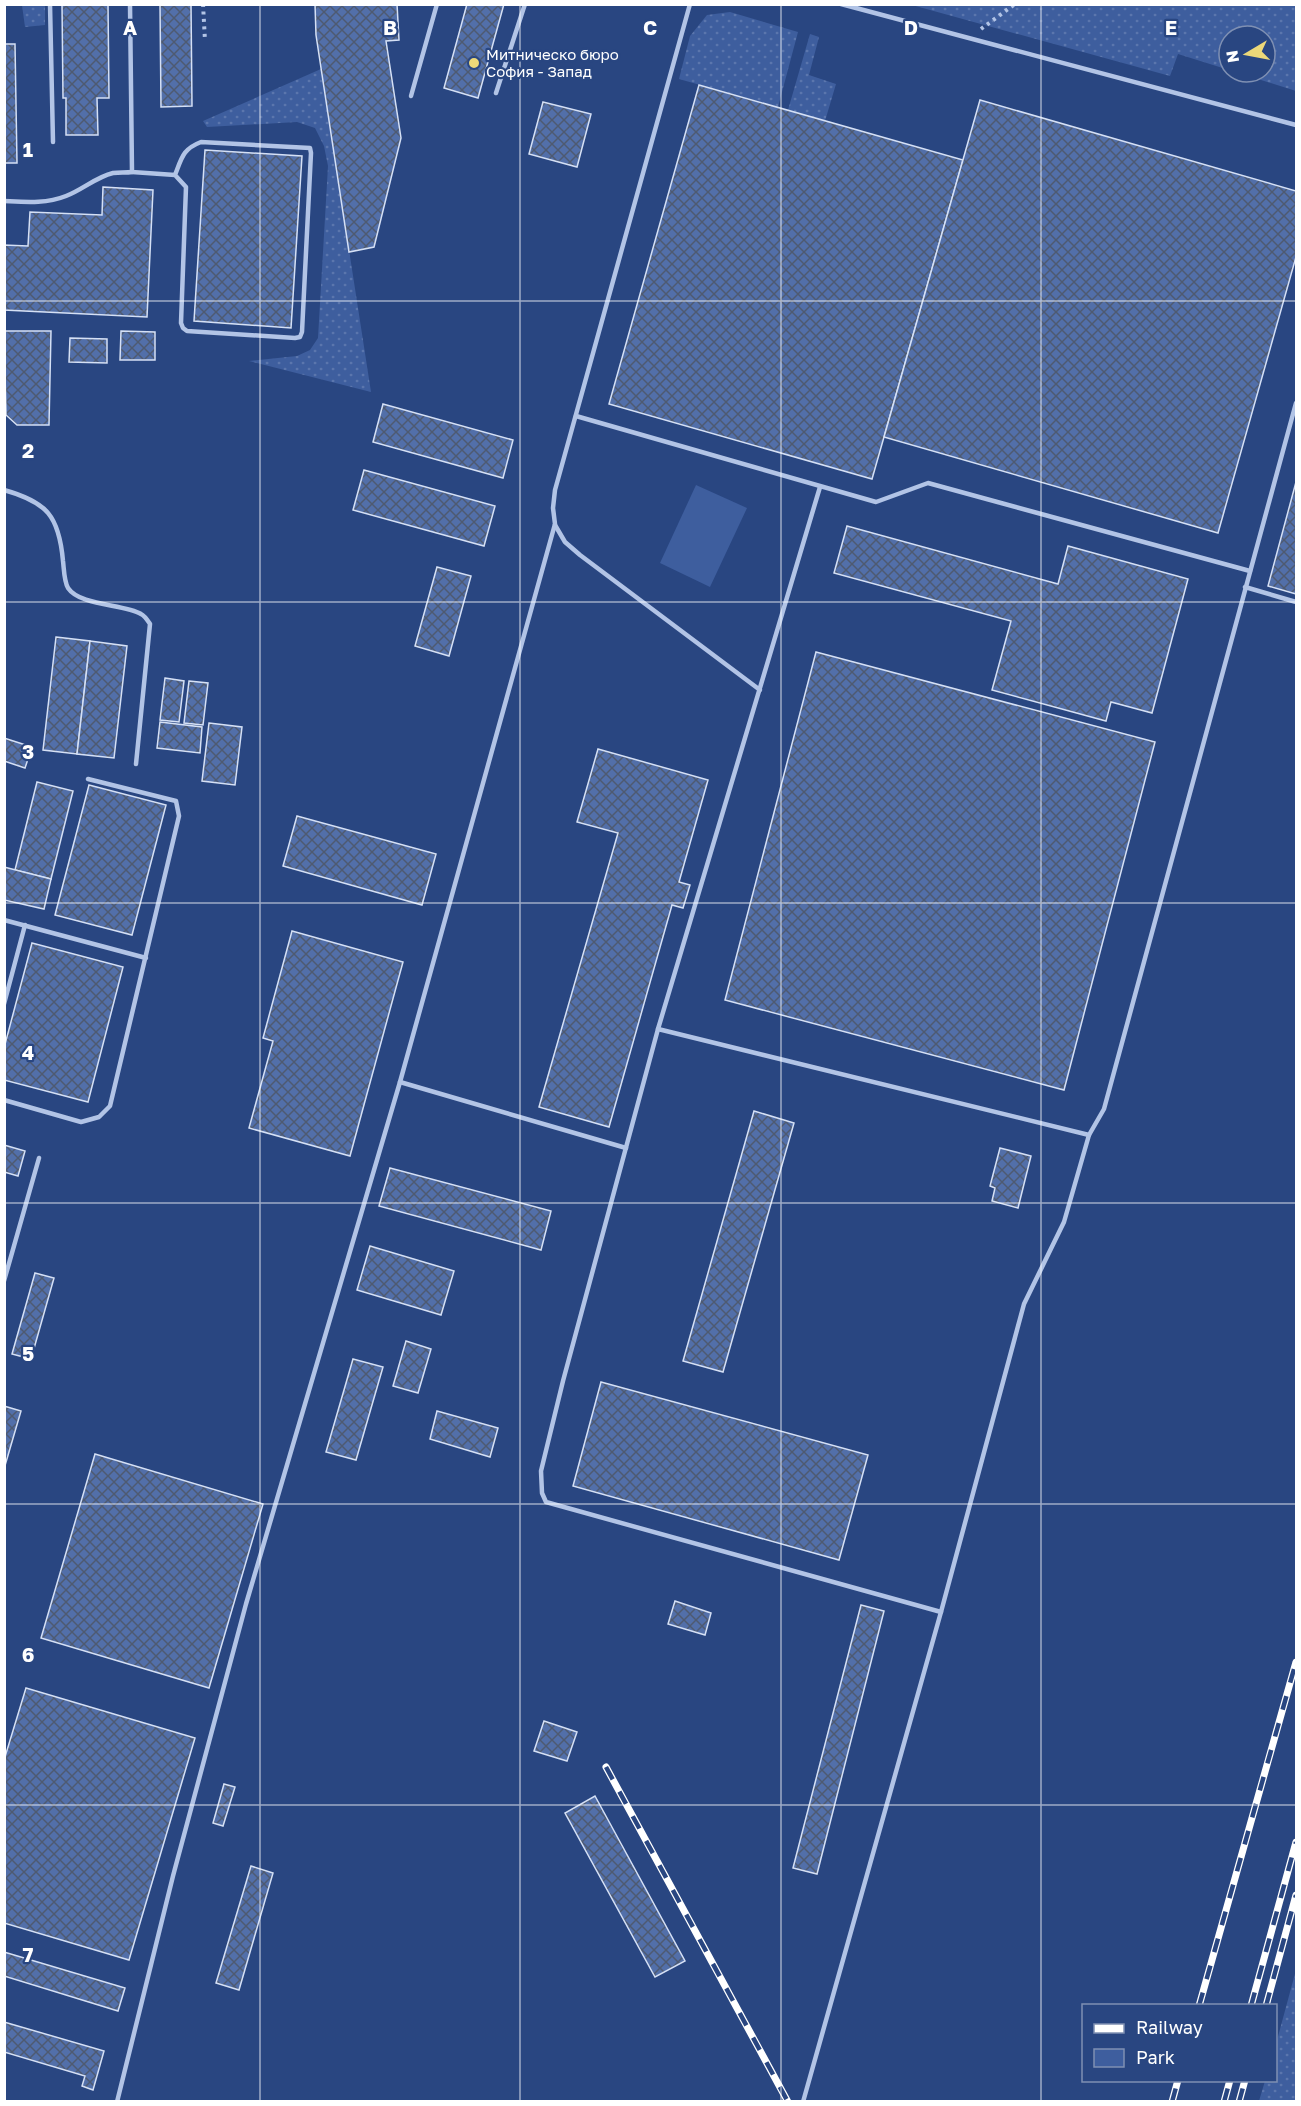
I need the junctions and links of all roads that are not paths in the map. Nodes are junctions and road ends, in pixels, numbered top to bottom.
1 (50, 4) edge
2 (130, 4) edge
3 (437, 4) edge
4 (525, 4) edge
5 (690, 4) edge
6 (841, 4) edge
7 (496, 93) dead end
8 (411, 96) dead end
9 (1296, 125) edge
10 (53, 142) dead end
11 (132, 172) junction
12 (175, 175) junction
13 (4, 201) edge
14 (1296, 403) edge
15 (576, 416) junction
16 (820, 487) junction
17 (4, 490) edge
18 (555, 524) junction
19 (1250, 571) junction
20 (1245, 587) junction
21 (1296, 602) edge
22 (760, 690) junction
23 (136, 764) dead end
24 (88, 779) dead end
25 (4, 920) edge
26 (25, 926) junction
27 (146, 958) junction
28 (4, 1004) edge
29 (658, 1029) junction
30 (400, 1082) junction
31 (4, 1100) edge
32 (1089, 1135) junction
33 (626, 1148) junction
34 (39, 1158) dead end
35 (4, 1281) edge
36 (941, 1612) junction
37 (117, 2102) edge
38 (802, 2102) edge

1 - 10 lane
2 - 11 lane
3 - 8 lane
4 - 7 lane
5 - 15 lane
6 - 9 lane
11 - 12 lane
11 - 13 lane
12 - 12 lane
14 - 19 lane
15 - 16 lane
15 - 18 lane
16 - 19 lane
16 - 22 lane
17 - 23 lane
18 - 22 lane
18 - 30 lane
19 - 20 lane
20 - 21 lane
20 - 32 lane
22 - 29 lane
24 - 27 lane
25 - 26 lane
26 - 27 lane
26 - 28 lane
27 - 31 lane
29 - 32 lane
29 - 33 lane
30 - 33 lane
30 - 37 lane
32 - 36 lane
33 - 36 lane
34 - 35 lane
36 - 38 lane

